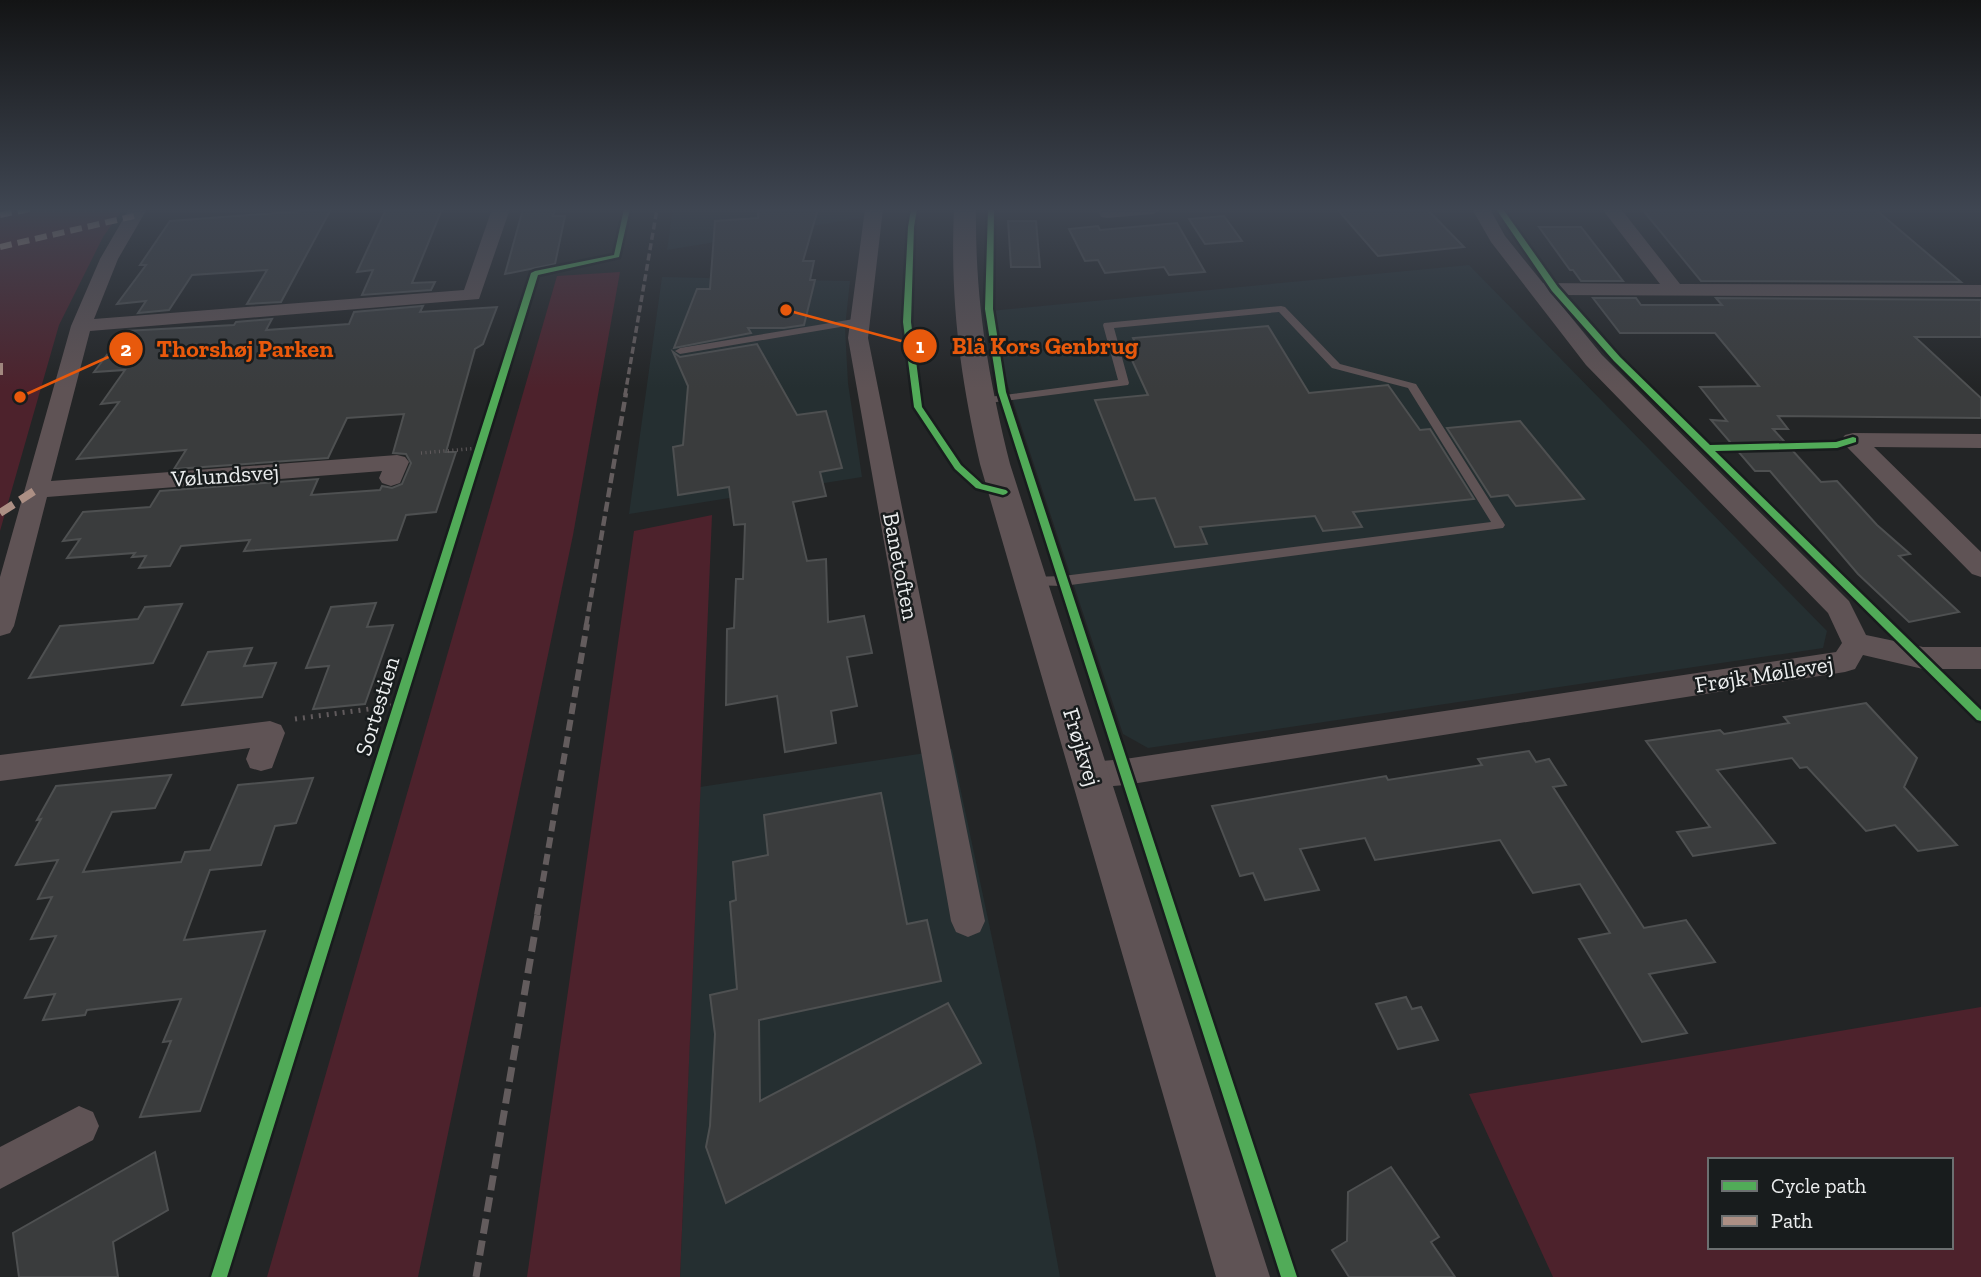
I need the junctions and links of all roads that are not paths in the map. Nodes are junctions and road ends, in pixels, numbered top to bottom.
1 (104, 269) edge
2 (481, 269) edge
3 (867, 269) edge
4 (965, 269) edge
5 (1520, 269) edge
6 (1658, 269) edge
7 (1536, 289) junction
8 (1674, 289) junction
9 (1981, 291) edge
10 (860, 321) junction
11 (81, 326) junction
12 (680, 351) dead end
13 (981, 401) junction
14 (1981, 441) edge
15 (394, 470) road end
16 (36, 490) junction
17 (1981, 568) edge
18 (1031, 582) junction
19 (0, 626) edge
20 (1856, 643) junction
21 (1981, 658) edge
22 (265, 746) road end
23 (0, 768) edge
24 (1090, 775) junction
25 (968, 921) dead end
26 (79, 1126) dead end
27 (0, 1169) edge
28 (1243, 1277) edge

1 - 11 street
2 - 11 street
3 - 10 street, Banetoften
4 - 13 street, Frøjkvej
5 - 7 street, Frøjk Møllevej
6 - 8 street
7 - 8 street
7 - 20 street, Frøjk Møllevej
8 - 9 street
10 - 12 lane
10 - 25 street, Banetoften
11 - 16 street
13 - 18 street, Frøjkvej
13 - 18 lane
14 - 17 street
15 - 16 street, Vølundsvej
16 - 19 street
18 - 24 street, Frøjkvej
20 - 21 street
20 - 24 street, Frøjk Møllevej
22 - 23 street
24 - 28 street, Frøjkvej
26 - 27 street

